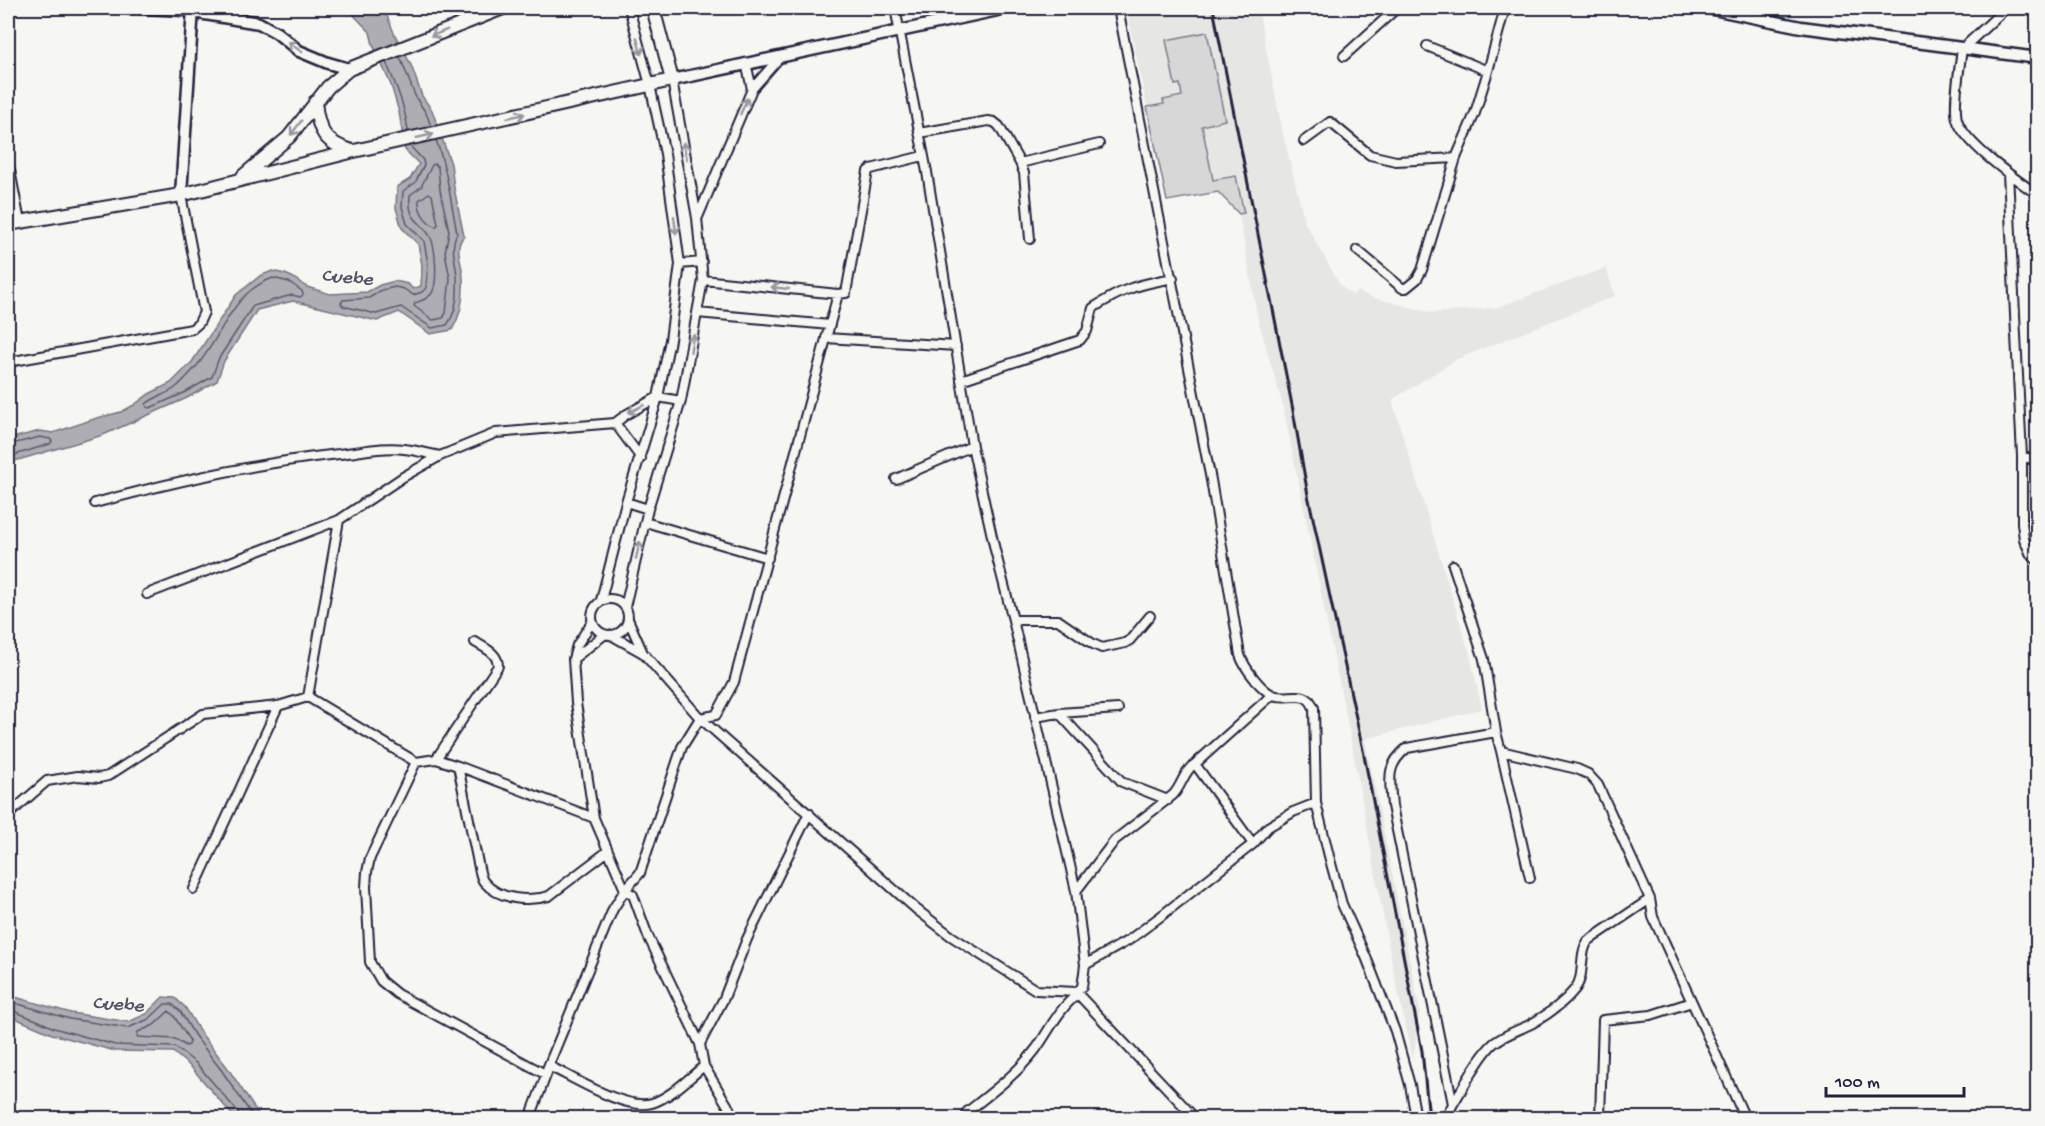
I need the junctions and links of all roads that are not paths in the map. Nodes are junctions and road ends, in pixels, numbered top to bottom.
1 (118, 8) edge
2 (503, 8) edge
3 (629, 8) edge
4 (653, 8) edge
5 (895, 8) edge
6 (1008, 8) edge
7 (1118, 8) edge
8 (1397, 8) edge
9 (1505, 8) edge
10 (1708, 8) edge
11 (2006, 8) edge
12 (193, 10) edge
13 (900, 31) junction
14 (1426, 46) dead end
15 (1962, 49) junction
16 (782, 56) junction
17 (1344, 56) dead end
18 (2037, 58) edge
19 (746, 63) junction
20 (349, 69) junction
21 (1488, 71) junction
22 (672, 80) junction
23 (650, 85) junction
24 (752, 89) junction
25 (315, 102) junction
26 (919, 133) junction
27 (1304, 141) dead end
28 (1099, 144) dead end
29 (354, 151) junction
30 (923, 156) junction
31 (1456, 158) junction
32 (8, 160) edge
33 (1020, 163) junction
34 (2008, 173) junction
35 (240, 178) junction
36 (181, 195) junction
37 (2037, 195) edge
38 (697, 218) junction
39 (14, 223) edge
40 (1030, 239) dead end
41 (1358, 250) dead end
42 (702, 262) junction
43 (680, 264) junction
44 (1173, 278) junction
45 (703, 280) junction
46 (838, 294) junction
47 (697, 313) junction
48 (830, 325) junction
49 (826, 338) junction
50 (956, 346) junction
51 (8, 362) edge
52 (961, 380) junction
53 (658, 397) junction
54 (681, 401) junction
55 (615, 423) junction
56 (972, 446) junction
57 (440, 456) junction
58 (2022, 456) junction
59 (641, 458) junction
60 (2037, 461) edge
61 (896, 479) dead end
62 (626, 502) junction
63 (95, 503) dead end
64 (648, 508) junction
65 (339, 520) junction
66 (645, 522) junction
67 (768, 558) junction
68 (2037, 561) edge
69 (1453, 564) dead end
70 (147, 594) dead end
71 (601, 600) junction
72 (625, 607) junction
73 (1150, 616) dead end
74 (628, 619) junction
75 (1013, 620) junction
76 (592, 622) junction
77 (608, 635) junction
78 (475, 642) dead end
79 (643, 653) junction
80 (573, 659) junction
81 (1272, 695) junction
82 (308, 697) junction
83 (278, 706) junction
84 (1118, 709) dead end
85 (1059, 713) junction
86 (1035, 717) junction
87 (700, 718) junction
88 (1496, 732) junction
89 (1501, 751) junction
90 (436, 759) junction
91 (416, 762) junction
92 (1196, 764) junction
93 (458, 766) junction
94 (1168, 800) junction
95 (1316, 803) junction
96 (809, 813) junction
97 (8, 815) edge
98 (594, 818) junction
99 (1253, 844) junction
100 (608, 851) junction
101 (1530, 878) dead end
102 (194, 889) dead end
103 (625, 890) junction
104 (1076, 891) junction
105 (1650, 899) junction
106 (1085, 965) junction
107 (1077, 993) junction
108 (1692, 1002) junction
109 (700, 1044) junction
110 (704, 1066) junction
111 (547, 1070) junction
112 (1452, 1104) junction
113 (967, 1112) dead end
114 (530, 1119) edge
115 (735, 1119) edge
116 (1195, 1119) edge
117 (1416, 1119) edge
118 (1446, 1119) edge
119 (1600, 1119) edge
120 (1745, 1119) edge

1 - 12 street
2 -> 20 main road
3 -> 23 street
4 - 22 main road
5 - 13 street
6 - 13 main road
7 - 44 street
8 - 17 street
9 - 21 street
10 - 15 main road
11 - 15 street
20 -> 12 main road
12 - 36 main road
13 - 16 main road
13 - 26 street
14 - 21 street
15 - 18 main road
15 - 34 street
16 - 19 main road
16 - 24 street
19 - 22 main road
19 - 24 street
20 - 25 main road
21 - 31 street
22 - 23 main road
38 -> 22 street
29 -> 23 main road
23 -> 43 street
38 -> 24 street
25 - 29 main road
25 -> 35 main road
26 - 30 street
26 - 33 street
27 - 31 street
28 - 33 street
29 - 35 main road
30 - 46 street
30 - 50 street
31 - 41 street
32 - 39 street
33 - 40 street
34 - 37 street
34 - 58 street
35 - 36 main road
36 - 39 main road
36 - 51 street
38 - 42 street
42 - 43 street
42 - 45 street
43 - 53 street
44 - 52 street
44 - 81 street
46 -> 45 street
45 - 47 street
46 - 48 street
47 - 48 street
54 -> 47 street
48 - 49 street
49 - 50 street
49 - 67 street
50 - 52 street
52 - 56 street
53 - 54 street
53 -> 55 street
53 - 59 street
54 - 64 street
55 - 57 street
55 - 59 street
56 - 61 street
56 - 75 street
57 - 63 street
57 - 65 street
58 - 60 street
58 - 68 street
59 - 62 street
62 - 64 street
62 - 71 street
64 - 66 street
65 - 70 street
65 - 82 street
66 - 67 street
72 -> 66 street
67 - 87 street
69 - 88 street
71 - 72 street
71 - 76 street
72 - 74 street
73 - 75 street
74 - 77 street
74 - 79 street
75 - 86 street
76 - 77 street
76 - 80 street
77 - 79 street
77 - 80 street
78 - 90 street
79 - 87 street
80 - 98 street
81 - 92 street
81 - 95 street
82 - 83 street
82 - 91 street
83 - 97 street
83 - 102 street
84 - 85 street
85 - 86 street
85 - 94 street
86 - 104 street
87 - 96 street
87 - 103 street
88 - 89 street
88 - 112 street
89 - 101 street
89 - 105 street
90 - 91 street
90 - 93 street
91 - 111 street
92 - 94 street
92 - 99 street
93 - 98 street
93 - 100 street
94 - 104 street
95 - 99 street
95 - 117 street
96 - 107 street
96 - 109 street
98 - 100 street
99 - 106 street
100 - 103 street
103 - 109 street
103 - 111 street
104 - 106 street
105 - 108 street
105 - 112 street
106 - 107 street
107 - 113 street
107 - 116 street
108 - 119 street
108 - 120 street
109 - 110 street
110 - 111 street
110 - 115 street
111 - 114 street
112 - 118 street

